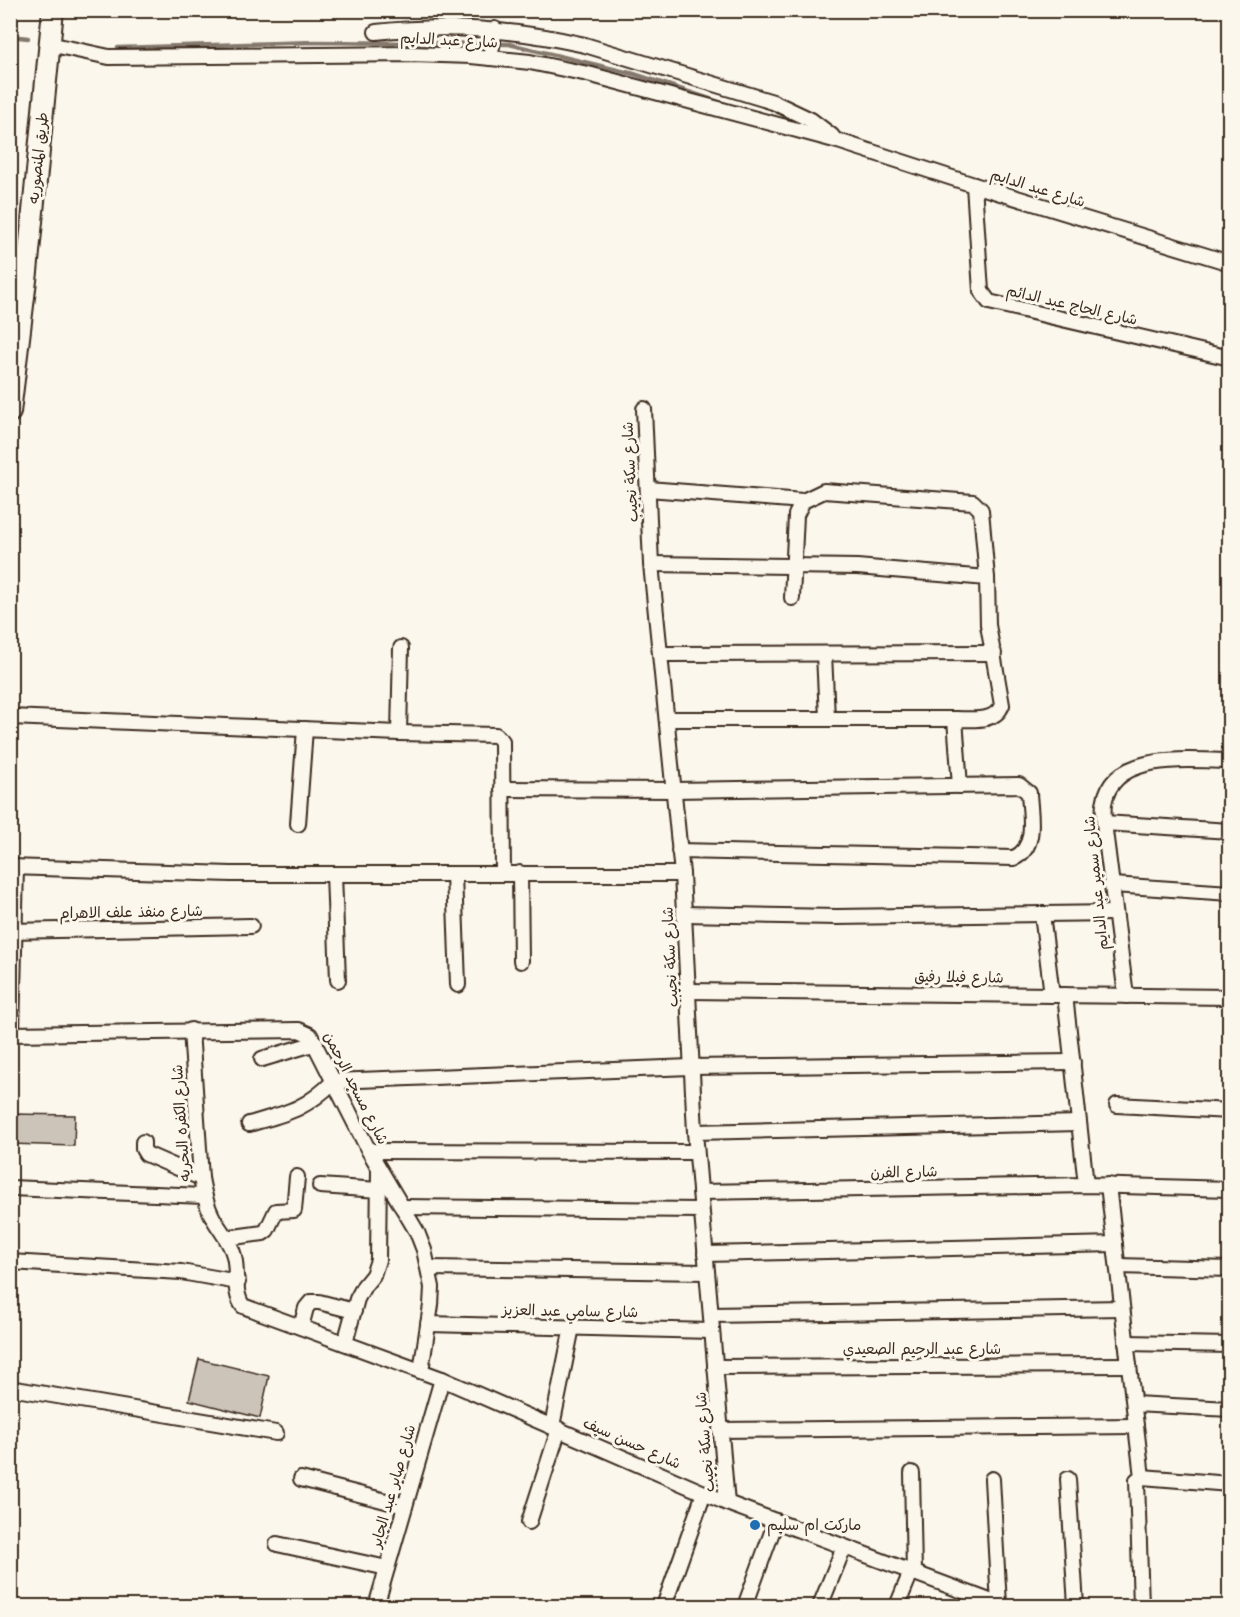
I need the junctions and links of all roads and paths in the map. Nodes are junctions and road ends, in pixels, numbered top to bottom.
1 (53, 10) edge
2 (495, 29) junction
3 (376, 32) dead end
4 (49, 44) junction
5 (490, 58) junction
6 (838, 141) junction
7 (974, 185) junction
8 (1230, 263) edge
9 (1230, 358) edge
10 (644, 410) dead end
11 (10, 412) edge
12 (648, 489) junction
13 (803, 501) junction
14 (651, 564) junction
15 (793, 564) junction
16 (987, 578) junction
17 (792, 598) dead end
18 (401, 648) dead end
19 (994, 653) junction
20 (661, 654) junction
21 (824, 654) junction
22 (10, 717) edge
23 (827, 718) junction
24 (667, 719) junction
25 (956, 719) junction
26 (305, 729) junction
27 (399, 733) junction
28 (1230, 761) edge
29 (960, 786) junction
30 (502, 789) junction
31 (674, 790) junction
32 (1104, 823) junction
33 (298, 824) dead end
34 (1230, 831) edge
35 (679, 851) junction
36 (13, 867) edge
37 (520, 873) junction
38 (334, 874) junction
39 (454, 874) junction
40 (503, 874) junction
41 (682, 874) junction
42 (1113, 885) junction
43 (1230, 893) edge
44 (1114, 913) junction
45 (684, 914) junction
46 (1042, 914) junction
47 (251, 926) dead end
48 (12, 931) edge
49 (521, 961) dead end
50 (338, 980) dead end
51 (458, 985) dead end
52 (689, 991) junction
53 (1058, 995) junction
54 (1126, 996) junction
55 (1230, 997) edge
56 (191, 1030) junction
57 (11, 1034) edge
58 (316, 1043) junction
59 (262, 1059) dead end
60 (1073, 1062) junction
61 (690, 1067) junction
62 (334, 1081) junction
63 (1117, 1105) dead end
64 (1230, 1111) edge
65 (1079, 1123) junction
66 (249, 1125) dead end
67 (695, 1132) junction
68 (143, 1142) dead end
69 (369, 1151) junction
70 (696, 1152) junction
71 (378, 1167) junction
72 (297, 1177) dead end
73 (201, 1178) junction
74 (1086, 1185) junction
75 (1108, 1185) junction
76 (320, 1186) dead end
77 (10, 1188) edge
78 (1230, 1189) edge
79 (379, 1190) junction
80 (700, 1192) junction
81 (204, 1196) junction
82 (402, 1207) junction
83 (701, 1210) junction
84 (227, 1238) junction
85 (1115, 1244) junction
86 (705, 1254) junction
87 (10, 1262) edge
88 (1118, 1266) junction
89 (429, 1268) junction
90 (1230, 1269) edge
91 (707, 1272) junction
92 (238, 1282) junction
93 (247, 1308) joint
94 (1122, 1308) junction
95 (354, 1311) junction
96 (711, 1315) junction
97 (428, 1324) junction
98 (301, 1328) junction
99 (572, 1328) junction
100 (712, 1331) junction
101 (1126, 1342) junction
102 (345, 1343) junction
103 (1230, 1345) edge
104 (1129, 1365) junction
105 (715, 1367) junction
106 (421, 1371) junction
107 (442, 1379) junction
108 (10, 1388) edge
109 (1134, 1404) junction
110 (1230, 1409) edge
111 (1136, 1426) junction
112 (555, 1427) junction
113 (720, 1430) junction
114 (276, 1433) dead end
115 (912, 1473) dead end
116 (1142, 1477) junction
117 (301, 1479) dead end
118 (992, 1479) dead end
119 (1068, 1479) dead end
120 (1230, 1484) edge
121 (704, 1493) junction
122 (727, 1503) junction
123 (405, 1506) junction
124 (776, 1521) junction
125 (528, 1522) dead end
126 (277, 1544) dead end
127 (844, 1547) junction
128 (387, 1568) junction
129 (912, 1572) junction
130 (377, 1603) dead end
131 (995, 1605) edge
132 (664, 1606) edge
133 (745, 1606) edge
134 (820, 1606) edge
135 (897, 1606) edge
136 (1076, 1606) edge
137 (1141, 1606) edge

1 - 4 main road, طريق المنصوريه
2 - 3 street, شارع عبد الدايم
2 - 5 street
2 - 6 street, شارع عبد الدايم
4 - 5 street, شارع عبد الدايم
4 - 11 main road, طريق المنصوريه
5 - 6 street, شارع عبد الدايم
6 - 7 street, شارع عبد الدايم
7 - 8 street, شارع عبد الدايم
7 - 9 street, شارع الحاج عبد الدائم
10 - 12 street, شارع سكة نجيب
12 - 13 street
12 - 14 street, شارع سكة نجيب
13 - 15 street
13 - 16 street
14 - 15 street
14 - 20 street, شارع سكة نجيب
15 - 16 street
15 - 17 street
16 - 19 street
18 - 27 street
19 - 21 street
19 - 25 street
20 - 21 street
20 - 24 street, شارع سكة نجيب
21 - 23 street
22 - 26 street
23 - 24 street
23 - 25 street
24 - 31 street, شارع سكة نجيب
25 - 29 street
26 - 27 street
26 - 33 street
27 - 30 street
28 - 32 street, شارع سمير عبد الدايم
29 - 31 street
29 - 35 street
30 - 31 street
30 - 40 street
31 - 35 street, شارع سكة نجيب
32 - 34 street
32 - 42 street, شارع سمير عبد الدايم
35 - 41 street, شارع سكة نجيب
36 - 38 street
36 - 48 street
37 - 40 street
37 - 41 street
37 - 49 street
38 - 39 street
38 - 50 street
39 - 40 street
39 - 51 street
41 - 45 street, شارع سكة نجيب
42 - 43 street
42 - 44 street, شارع سمير عبد الدايم
44 - 46 street
44 - 54 street, شارع سمير عبد الدايم
45 - 46 street
45 - 52 street, شارع سكة نجيب
46 - 53 street
47 - 48 street, شارع منفذ علف الاهرام
48 - 57 street
52 - 53 street, شارع فيلا رفيق
52 - 61 street, شارع سكة نجيب
53 - 54 street, شارع فيلا رفيق
53 - 60 street
54 - 55 street, شارع فيلا رفيق
56 - 57 street, شارع مسجد الرحمن
56 - 58 street, شارع مسجد الرحمن
56 - 73 street, شارع الكفره البحريه
58 - 59 street
58 - 62 street, شارع مسجد الرحمن
60 - 61 street
60 - 65 street
61 - 62 street
61 - 67 street, شارع سكة نجيب
62 - 66 street
62 - 69 street, شارع مسجد الرحمن
63 - 64 street
65 - 67 street
65 - 74 street
67 - 70 street, شارع سكة نجيب
68 - 73 street
69 - 70 street
69 - 71 street, شارع مسجد الرحمن
70 - 80 street, شارع سكة نجيب
71 - 79 street
71 - 82 street, شارع مسجد الرحمن
72 - 84 street
73 - 81 street, شارع الكفره البحريه
74 - 75 street, شارع الفرن
74 - 80 street, شارع الفرن
75 - 78 street, شارع الفرن
75 - 85 street
76 - 79 street
77 - 81 street
79 - 95 street
80 - 83 street, شارع سكة نجيب
81 - 84 street, شارع الكفره البحريه
82 - 83 street
82 - 89 street, شارع مسجد الرحمن
83 - 86 street, شارع سكة نجيب
84 - 92 street, شارع الكفره البحريه
85 - 86 street
85 - 88 street
86 - 91 street, شارع سكة نجيب
87 - 92 street
88 - 90 street
88 - 94 street
89 - 91 street
89 - 97 street, شارع مسجد الرحمن
91 - 96 street, شارع سكة نجيب
92 - 93 street, شارع الكفره البحريه
93 - 98 street, شارع حسن سيف
94 - 96 street
94 - 101 street
95 - 98 street
95 - 102 street
96 - 100 street, شارع سكة نجيب
97 - 99 street, شارع سامي عبد العزيز
97 - 106 street, شارع مسجد الرحمن
98 - 102 street, شارع حسن سيف
99 - 100 street, شارع سامي عبد العزيز
99 - 112 street
100 - 105 street, شارع سكة نجيب
101 - 103 street
101 - 104 street
102 - 106 street, شارع حسن سيف
104 - 105 street, شارع عبد الرحيم الصعيدي
104 - 109 street
105 - 113 street, شارع سكة نجيب
106 - 107 street, شارع حسن سيف
107 - 112 street, شارع حسن سيف
107 - 123 street, شارع صابر عبد الجابر
108 - 114 street
109 - 110 street
109 - 111 street
111 - 113 street
111 - 116 street
112 - 121 street, شارع حسن سيف
112 - 125 street
113 - 122 street, شارع سكة نجيب
115 - 129 street
116 - 120 street
116 - 137 street
117 - 123 street
118 - 131 street
119 - 136 street
121 - 122 street, شارع حسن سيف
121 - 132 street
122 - 124 street, شارع حسن سيف
123 - 128 street, شارع صابر عبد الجابر
124 - 127 street, شارع حسن سيف
124 - 133 street
126 - 128 street
127 - 129 street, شارع حسن سيف
127 - 134 street
128 - 130 street, شارع صابر عبد الجابر
129 - 131 street, شارع حسن سيف
129 - 135 street

